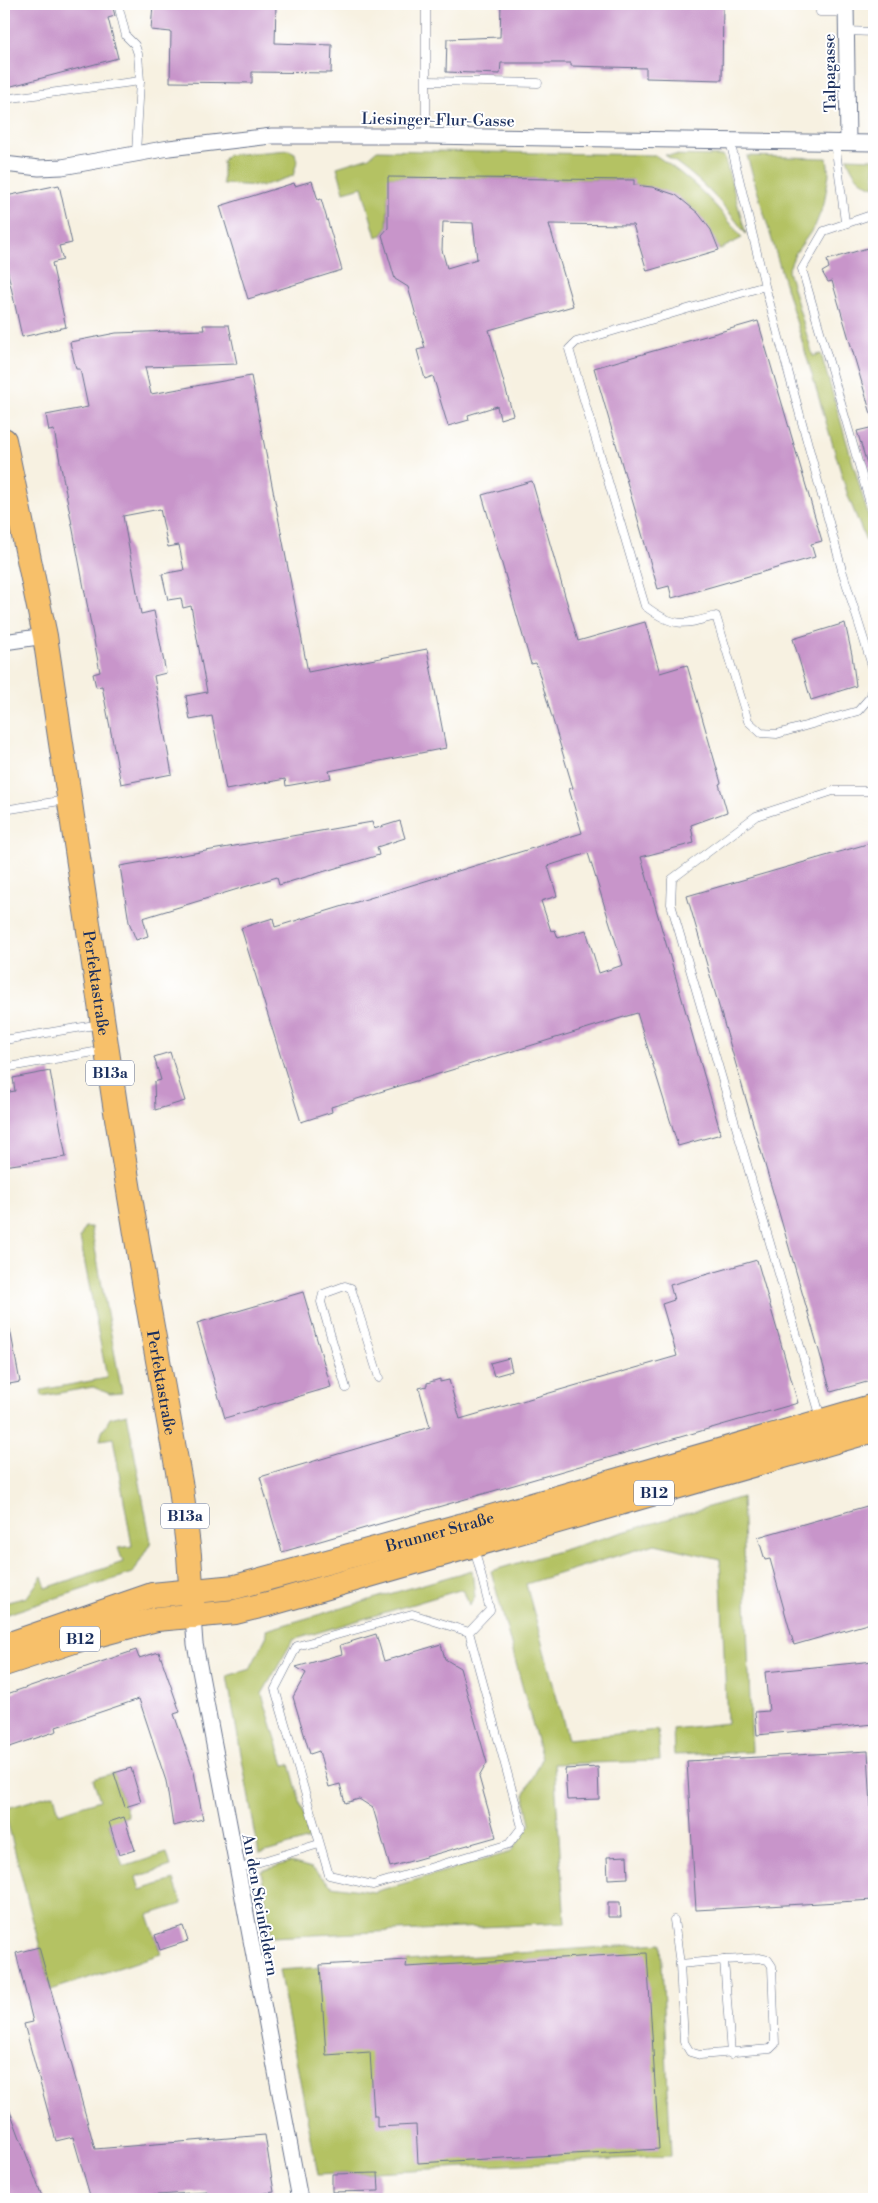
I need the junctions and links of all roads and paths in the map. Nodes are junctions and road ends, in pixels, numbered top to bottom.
1 (118, 4) edge
2 (426, 4) edge
3 (846, 8) edge
4 (820, 12) dead end
5 (846, 31) junction
6 (874, 32) edge
7 (140, 81) junction
8 (427, 81) junction
9 (538, 83) dead end
10 (4, 99) edge
11 (426, 136) junction
12 (730, 141) junction
13 (841, 142) junction
14 (874, 143) edge
15 (136, 153) junction
16 (4, 164) edge
17 (874, 214) edge
18 (846, 222) junction
19 (765, 286) junction
20 (4, 440) edge
21 (874, 518) edge
22 (45, 636) junction
23 (4, 642) edge
24 (874, 791) edge
25 (70, 799) junction
26 (4, 810) edge
27 (103, 1024) junction
28 (4, 1040) edge
29 (107, 1050) junction
30 (4, 1068) edge
31 (379, 1378) dead end
32 (346, 1388) dead end
33 (874, 1406) edge
34 (874, 1430) edge
35 (828, 1431) junction
36 (470, 1534) junction
37 (192, 1591) junction
38 (193, 1616) junction
39 (469, 1632) junction
40 (4, 1646) edge
41 (4, 1664) edge
42 (319, 1844) junction
43 (237, 1869) junction
44 (674, 1920) dead end
45 (724, 1960) junction
46 (680, 1964) junction
47 (731, 2054) junction
48 (300, 2199) edge

1 - 7 lane
2 - 8 lane
3 - 4 lane
3 - 5 street, Talpagasse
5 - 6 lane
5 - 13 street, Talpagasse
7 - 10 lane
7 - 15 lane
8 - 9 lane
8 - 11 lane
11 - 12 street, Liesinger-Flur-Gasse
11 - 15 street, Liesinger-Flur-Gasse
12 - 13 street, Liesinger-Flur-Gasse
12 - 19 lane
13 - 14 street, Liesinger-Flur-Gasse
13 - 18 lane
15 - 16 street, Liesinger-Flur-Gasse
17 - 18 lane
18 - 21 lane
19 - 19 lane
20 - 22 main road, Perfektastraße / B13a
22 - 23 street
22 - 25 main road, Perfektastraße / B13a
24 - 35 lane
25 - 26 lane
25 - 27 main road, Perfektastraße / B13a
27 - 28 lane
27 - 29 main road, Perfektastraße / B13a
29 - 30 lane
29 - 37 main road, Perfektastraße / B13a
31 - 32 lane
33 - 35 main road, Brunner Straße / B12
34 - 35 main road, Brunner Straße / B12
35 - 36 main road, Brunner Straße / B12
36 - 37 main road, Brunner Straße / B12
36 - 38 main road, Brunner Straße / B12
36 - 39 lane
37 - 38 main road, Perfektastraße / B13a
37 - 40 main road, Brunner Straße / B12
38 - 41 main road, Brunner Straße / B12
38 - 43 street, An den Steinfeldern
39 - 42 lane
39 - 42 lane
42 - 43 lane
43 - 48 street, An den Steinfeldern
44 - 46 lane
45 - 46 lane
45 - 47 lane
45 - 47 lane
46 - 47 lane

